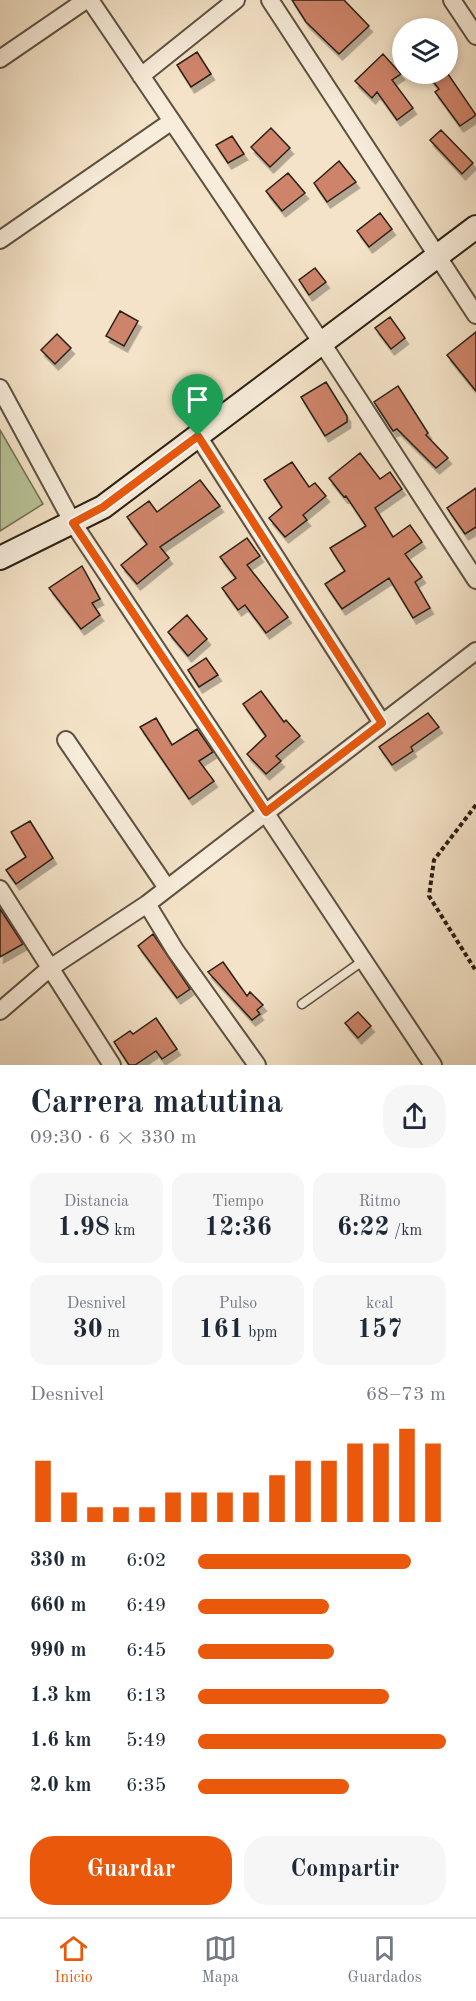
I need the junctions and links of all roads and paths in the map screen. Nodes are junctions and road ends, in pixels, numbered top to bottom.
1 (88, 0) edge
2 (236, 0) edge
3 (270, 0) edge
4 (453, 0) edge
5 (476, 36) edge
6 (0, 59) edge
7 (141, 76) junction
8 (172, 121) junction
9 (476, 226) edge
10 (0, 240) edge
11 (437, 256) junction
12 (476, 315) edge
13 (322, 343) junction
14 (0, 388) edge
15 (198, 436) junction
16 (73, 523) junction
17 (0, 558) edge
18 (476, 580) edge
19 (476, 651) edge
20 (382, 723) junction
21 (66, 740) dead end
22 (476, 805) edge
23 (266, 812) junction
24 (167, 888) junction
25 (0, 889) edge
26 (147, 904) junction
27 (364, 960) junction
28 (50, 968) junction
29 (476, 971) edge
30 (302, 1004) dead end
31 (0, 1011) edge
32 (428, 1063) edge
33 (112, 1065) edge
34 (257, 1065) edge

1 - 6 street
1 - 7 street
2 - 7 street
3 - 11 street
4 - 5 street
7 - 8 street
8 - 10 street
8 - 13 street
9 - 11 street
11 - 12 street
11 - 13 street
13 - 15 street
13 - 18 street
14 - 16 street
15 - 16 street
15 - 20 street
16 - 17 street
16 - 23 street
19 - 20 street
20 - 23 street
21 - 24 street
22 - 29 path
23 - 24 street
23 - 27 street
24 - 26 street
25 - 28 street
26 - 28 street
26 - 34 street
27 - 30 lane
27 - 32 street
28 - 31 street
28 - 33 street

